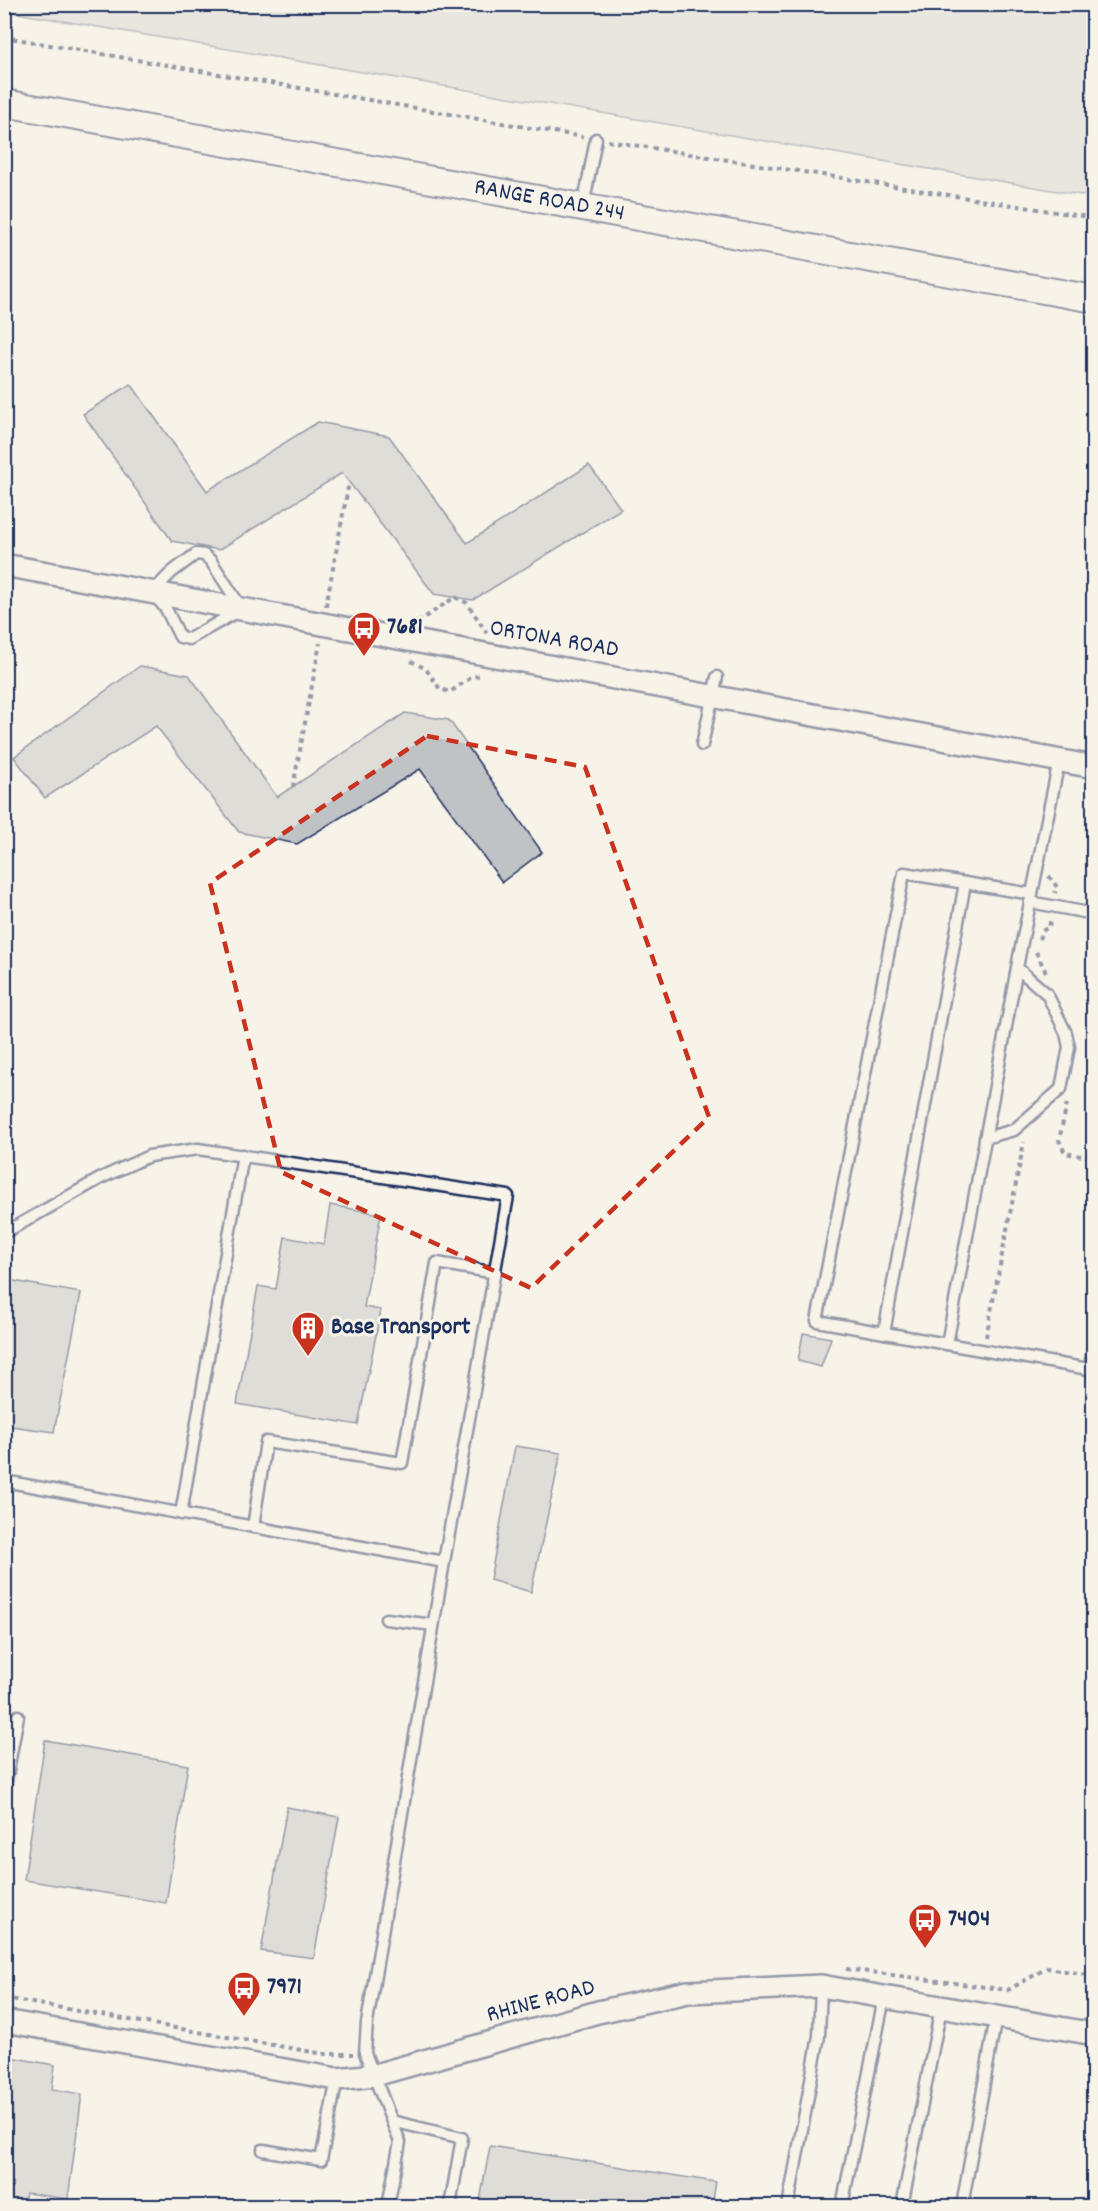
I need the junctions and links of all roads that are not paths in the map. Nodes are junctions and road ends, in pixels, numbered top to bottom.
1 (4, 103) edge
2 (596, 139) road end
3 (583, 208) junction
4 (1094, 299) edge
5 (4, 565) edge
6 (152, 592) junction
7 (242, 609) junction
8 (714, 686) junction
9 (702, 745) dead end
10 (1059, 760) junction
11 (1094, 767) edge
12 (965, 883) junction
13 (1031, 898) junction
14 (1094, 914) edge
15 (1017, 968) junction
16 (985, 1138) junction
17 (243, 1155) junction
18 (4, 1233) edge
19 (496, 1273) junction
20 (884, 1333) junction
21 (947, 1344) junction
22 (1094, 1347) edge
23 (1091, 1370) edge
24 (4, 1481) edge
25 (181, 1514) junction
26 (253, 1527) junction
27 (444, 1562) junction
28 (386, 1619) dead end
29 (433, 1625) junction
30 (18, 1716) dead end
31 (4, 1792) edge
32 (821, 1986) junction
33 (884, 1998) junction
34 (941, 2008) junction
35 (996, 2017) junction
36 (4, 2021) edge
37 (1094, 2034) edge
38 (375, 2075) junction
39 (337, 2079) junction
40 (392, 2121) junction
41 (263, 2150) dead end
42 (388, 2206) edge
43 (450, 2206) edge
44 (788, 2206) edge
45 (842, 2206) edge
46 (902, 2206) edge
47 (962, 2206) edge

1 - 3 street, RANGE ROAD 244
2 - 3 lane
3 - 4 street, RANGE ROAD 244
5 - 6 street, ORTONA ROAD
6 - 7 street, ORTONA ROAD
6 - 7 lane
6 - 7 lane
7 - 8 street, ORTONA ROAD
8 - 9 lane
8 - 10 street, ORTONA ROAD
10 - 11 street, ORTONA ROAD
10 - 13 lane
12 - 13 lane
12 - 20 lane
12 - 20 lane
13 - 14 lane
13 - 15 lane
15 - 16 lane
15 - 16 lane
16 - 21 lane
17 - 18 lane
17 - 19 lane
17 - 25 lane
19 - 26 lane
19 - 27 lane
20 - 21 lane
21 - 23 lane
22 - 23 lane
24 - 25 lane
25 - 26 lane
26 - 27 lane
27 - 29 lane
28 - 29 lane
29 - 38 lane
30 - 31 lane
32 - 33 street, RHINE ROAD
32 - 38 street, RHINE ROAD
32 - 44 lane
33 - 34 street, RHINE ROAD
33 - 45 lane
34 - 35 street, RHINE ROAD
34 - 46 lane
35 - 37 street, RHINE ROAD
35 - 47 lane
36 - 39 street, RHINE ROAD
38 - 39 street, RHINE ROAD
38 - 40 lane
39 - 41 lane
40 - 42 lane
40 - 43 lane

